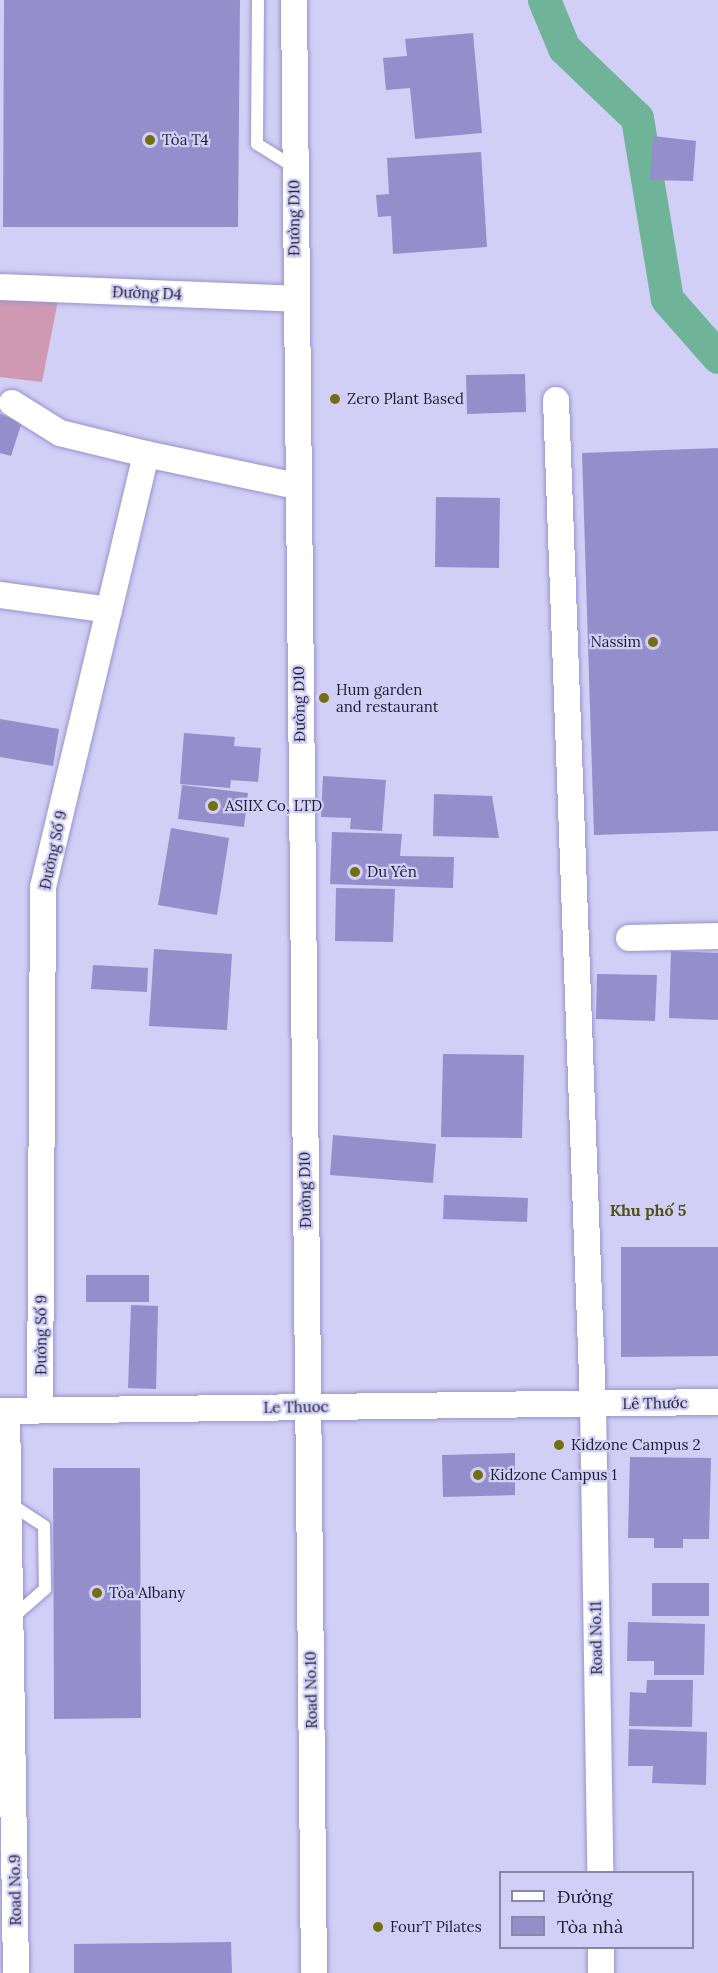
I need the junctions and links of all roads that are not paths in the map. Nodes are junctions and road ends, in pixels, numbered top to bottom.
1 (258, 0) edge
2 (294, 0) edge
3 (294, 167) junction
4 (0, 287) edge
5 (295, 299) junction
6 (556, 400) dead end
7 (12, 404) dead end
8 (146, 454) junction
9 (297, 486) junction
10 (0, 595) edge
11 (109, 610) junction
12 (718, 936) edge
13 (628, 938) dead end
14 (718, 1402) edge
15 (593, 1403) junction
16 (308, 1407) junction
17 (40, 1410) junction
18 (4, 1411) edge
19 (8, 1502) junction
20 (10, 1620) junction
21 (5, 1653) edge
22 (6, 1769) edge
23 (7, 1851) edge
24 (600, 1871) edge
25 (601, 1949) edge
26 (16, 1973) edge
27 (314, 1973) edge
28 (601, 1973) edge

1 - 3 lane
2 - 3 street, Đường D10
3 - 5 street, Đường D10
4 - 5 street, Đường D4
5 - 9 street, Đường D10
6 - 15 street, Road No.11
7 - 8 street
8 - 9 street
8 - 11 street, Đường Số 9
9 - 16 street, Đường D10
10 - 11 street
11 - 17 street, Đường Số 9
12 - 13 street
14 - 15 street, Lê Thước
15 - 16 street, Le Thuoc
15 - 24 street, Road No.11
16 - 17 street, Le Thuoc
16 - 27 street, Road No.10
17 - 18 street, Le Thuoc
18 - 19 street, Road No.9
19 - 20 street, Road No.9
19 - 20 lane
20 - 21 street, Road No.9
21 - 22 street, Road No.9
22 - 23 street, Road No.9
23 - 26 street, Road No.9
25 - 28 street

